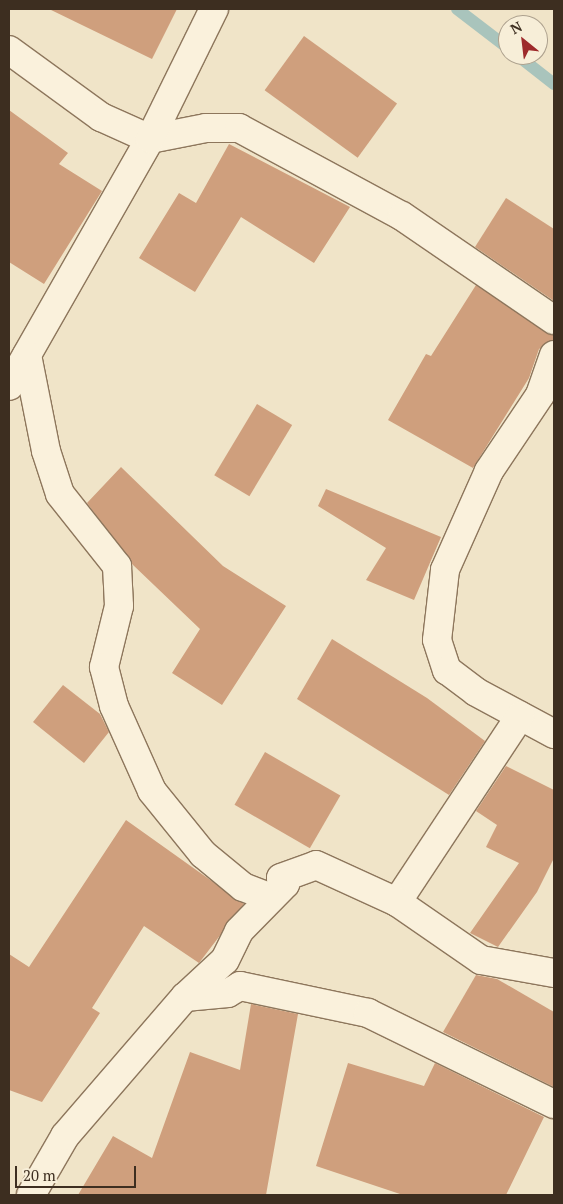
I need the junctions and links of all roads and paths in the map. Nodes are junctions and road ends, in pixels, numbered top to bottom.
1 (214, 9) edge
2 (9, 50) edge
3 (150, 139) junction
4 (554, 320) edge
5 (27, 355) junction
6 (554, 355) edge
7 (9, 386) edge
8 (547, 398) edge
9 (520, 716) junction
10 (554, 734) edge
11 (271, 898) junction
12 (397, 902) junction
13 (554, 973) edge
14 (185, 998) junction
15 (554, 1104) edge
16 (31, 1195) edge

1 - 3 street
2 - 3 street
3 - 4 street
3 - 5 street
5 - 7 street
5 - 11 street
6 - 8 street
8 - 9 street
9 - 10 street
9 - 12 street
11 - 12 street
11 - 14 street
12 - 13 street
14 - 15 street
14 - 16 street

